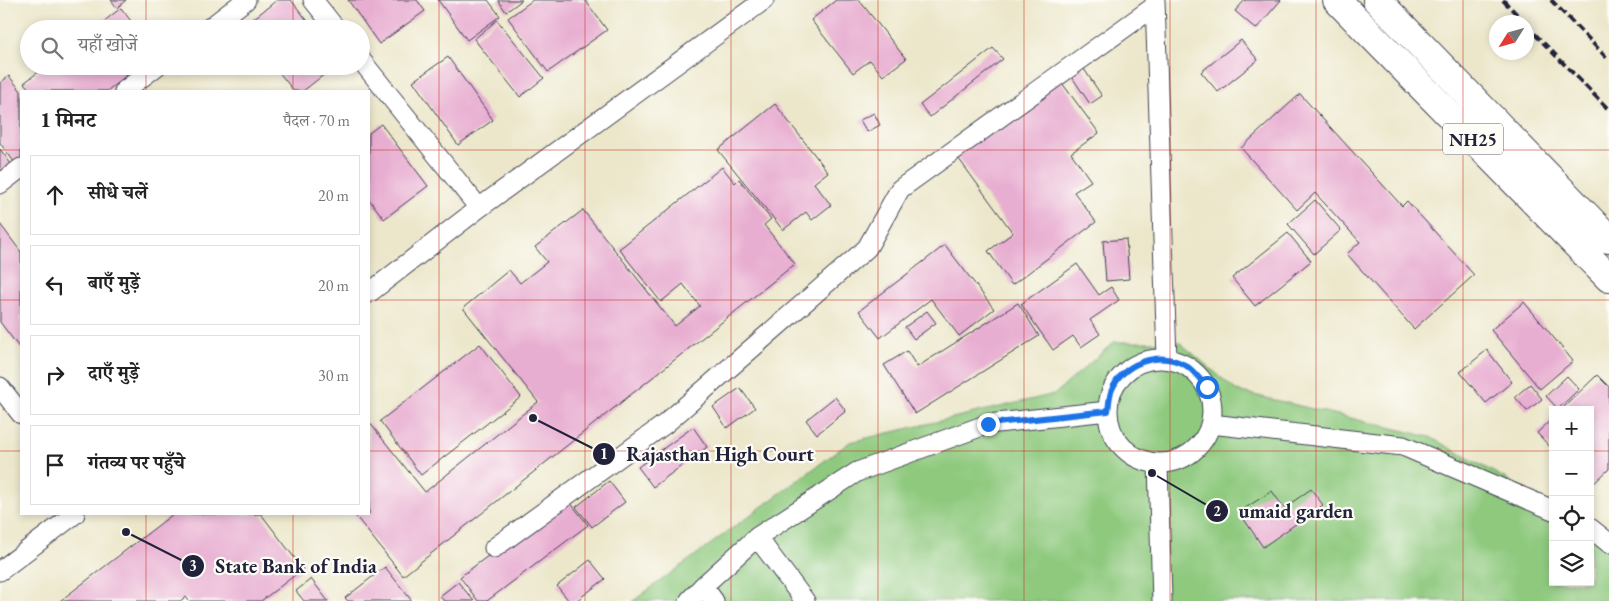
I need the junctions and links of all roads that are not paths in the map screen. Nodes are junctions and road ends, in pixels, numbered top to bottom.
1 (246, 0) edge
2 (313, 0) edge
3 (764, 0) edge
4 (1337, 0) edge
5 (1377, 0) edge
6 (1155, 3) edge
7 (220, 20) edge
8 (329, 20) edge
9 (370, 71) edge
10 (145, 75) edge
11 (125, 90) edge
12 (20, 169) edge
13 (0, 184) edge
14 (479, 208) junction
15 (1609, 240) edge
16 (1609, 278) edge
17 (370, 292) edge
18 (1167, 359) junction
19 (0, 387) edge
20 (1108, 411) junction
21 (20, 413) edge
22 (1211, 424) junction
23 (1158, 463) junction
24 (1549, 508) edge
25 (74, 515) edge
26 (1594, 531) edge
27 (757, 537) junction
28 (1609, 543) edge
29 (494, 548) dead end
30 (0, 571) edge
31 (703, 586) junction
32 (689, 601) edge
33 (714, 601) edge
34 (805, 601) edge
35 (1162, 601) edge

1 - 7 street
2 - 8 street
3 - 14 street
4 - 16 main road, NH25
5 - 15 main road, NH25
6 - 18 street
6 - 29 street
9 - 14 street
10 - 11 street
12 - 13 street
14 - 17 street
18 - 20 street
18 - 22 street
19 - 21 street
20 - 23 street
20 - 27 street
22 - 23 street
22 - 24 street
23 - 35 street
25 - 30 street
26 - 28 street
27 - 31 street
27 - 34 street
31 - 32 street
31 - 33 street

